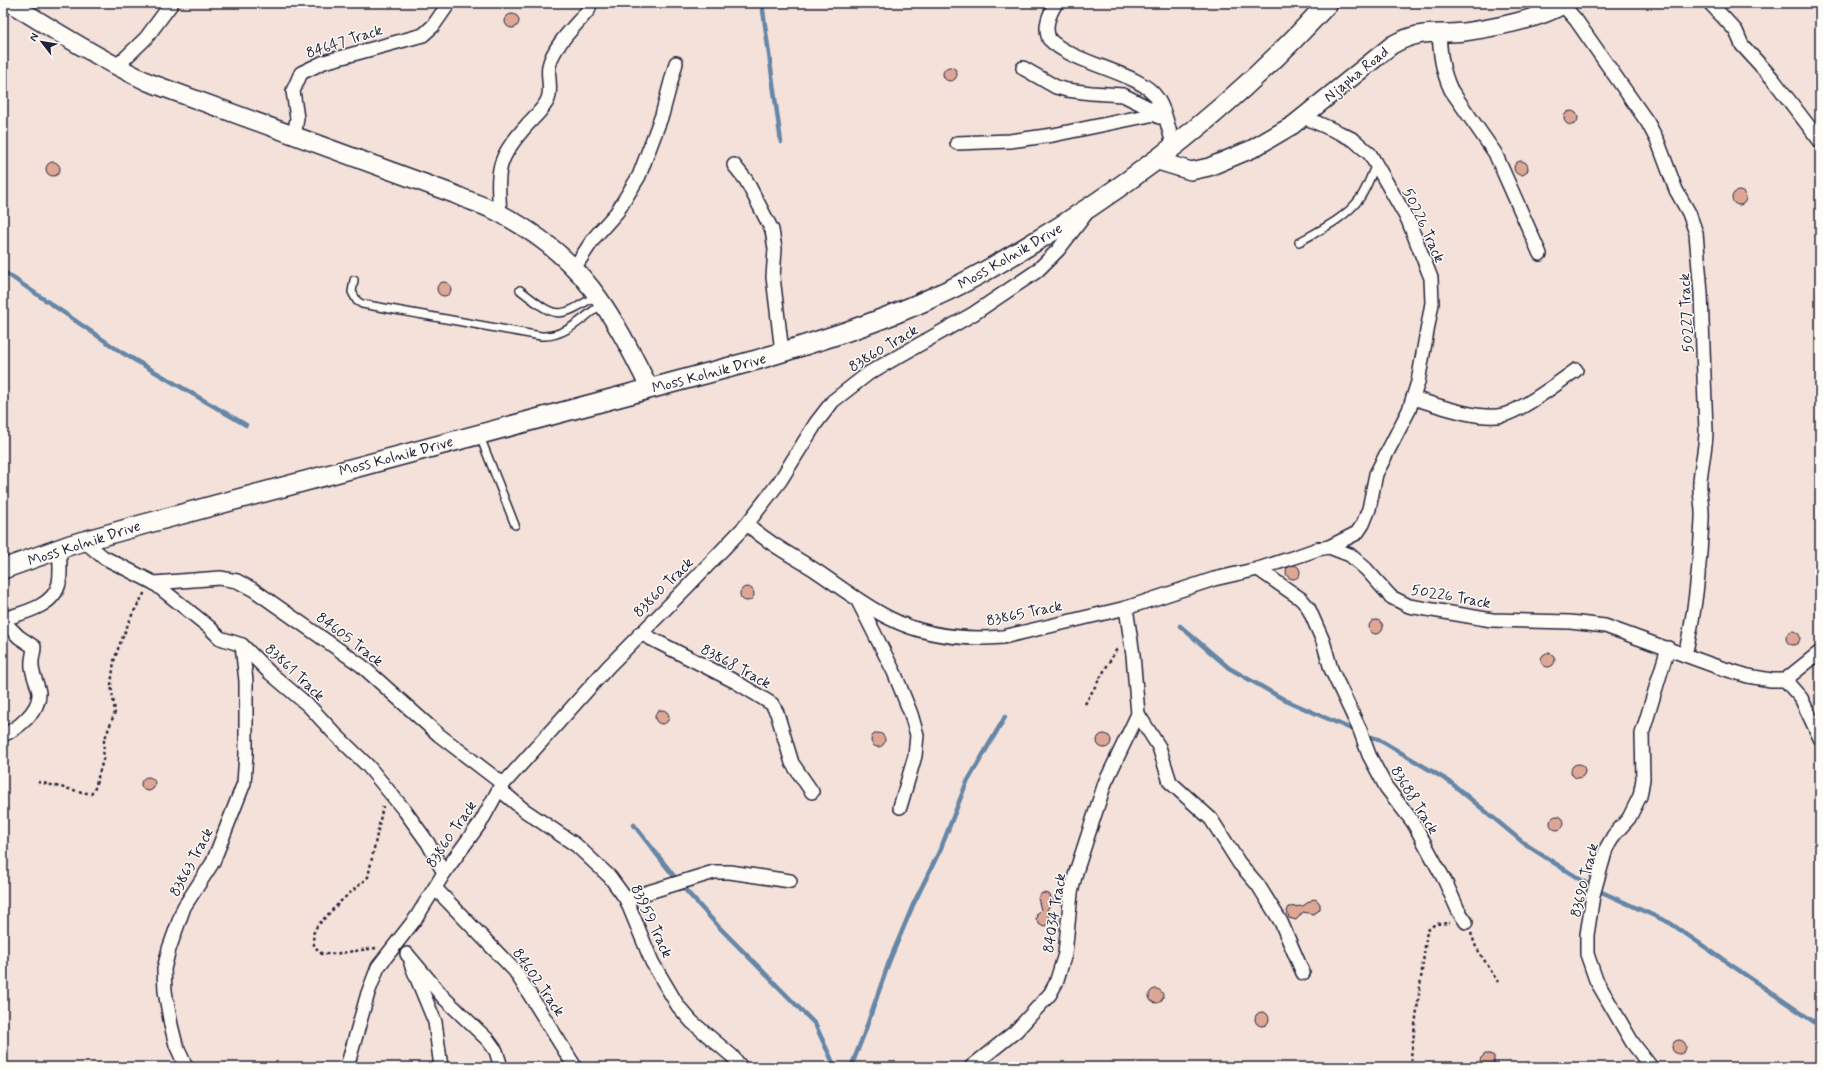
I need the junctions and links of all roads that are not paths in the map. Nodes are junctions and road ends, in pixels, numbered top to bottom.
1 (10, 3) edge
2 (172, 3) edge
3 (449, 3) edge
4 (1056, 3) edge
5 (1328, 3) edge
6 (1710, 3) edge
7 (1565, 4) edge
8 (589, 9) dead end
9 (1438, 32) junction
10 (676, 63) dead end
11 (116, 67) junction
12 (1023, 68) dead end
13 (1155, 114) junction
14 (1304, 117) junction
15 (1167, 125) junction
16 (294, 137) junction
17 (1820, 141) edge
18 (957, 143) dead end
19 (1174, 148) junction
20 (1158, 161) junction
21 (1376, 164) junction
22 (734, 165) dead end
23 (1091, 207) junction
24 (500, 214) junction
25 (1300, 242) dead end
26 (1540, 254) dead end
27 (575, 267) junction
28 (354, 280) dead end
29 (520, 290) dead end
30 (600, 299) junction
31 (782, 352) junction
32 (1576, 370) dead end
33 (650, 389) junction
34 (1413, 398) junction
35 (479, 434) junction
36 (747, 524) junction
37 (515, 525) dead end
38 (84, 541) junction
39 (1329, 546) junction
40 (59, 548) junction
41 (3, 569) edge
42 (1258, 569) junction
43 (154, 583) junction
44 (857, 598) junction
45 (1126, 608) junction
46 (3, 620) edge
47 (640, 633) junction
48 (242, 645) junction
49 (1668, 648) junction
50 (1820, 652) edge
51 (1685, 655) junction
52 (1785, 680) junction
53 (1138, 714) junction
54 (3, 734) edge
55 (1820, 738) edge
56 (501, 787) junction
57 (812, 792) dead end
58 (900, 807) dead end
59 (444, 873) junction
60 (790, 881) dead end
61 (435, 888) junction
62 (626, 899) junction
63 (1466, 922) road end
64 (399, 939) junction
65 (407, 954) junction
66 (1303, 973) dead end
67 (728, 1053) junction
68 (186, 1067) edge
69 (347, 1067) edge
70 (441, 1067) edge
71 (501, 1067) edge
72 (575, 1067) edge
73 (732, 1067) edge
74 (741, 1067) edge
75 (971, 1067) edge
76 (1651, 1067) edge

1 - 11 street
2 - 11 street
3 - 16 street, 84647 Track
4 - 15 street
5 - 19 main road, Moss Kolnik Drive
6 - 17 street
7 - 9 street, Njapha Road
7 - 51 street, 50227 Track
8 - 24 street
9 - 14 street, Njapha Road
9 - 26 street
10 - 27 street
11 - 16 street
12 - 13 street
13 - 15 street
13 - 18 street
14 - 20 street, Njapha Road
14 - 21 street, 50226 Track
15 - 19 street
16 - 24 street
19 - 20 main road, Moss Kolnik Drive
20 - 23 main road, Moss Kolnik Drive
21 - 25 lane
21 - 34 street, 50226 Track
22 - 31 street
23 - 31 main road, Moss Kolnik Drive
23 - 36 street, 83860 Track
24 - 27 street
27 - 30 street
28 - 30 lane
29 - 30 lane
30 - 33 street
31 - 33 main road, Moss Kolnik Drive
32 - 34 street
33 - 35 main road, Moss Kolnik Drive
34 - 39 street, 50226 Track
35 - 37 lane
35 - 38 main road, Moss Kolnik Drive
36 - 44 street, 83865 Track
36 - 47 street, 83860 Track
38 - 40 main road, Moss Kolnik Drive
38 - 43 street, 83861 Track
39 - 42 street, 83865 Track
39 - 49 street, 50226 Track
40 - 41 main road, Moss Kolnik Drive
40 - 46 street
42 - 45 street, 83865 Track
42 - 63 street, 83688 Track
43 - 48 street, 83861 Track
43 - 56 street, 84605 Track
44 - 45 street, 83865 Track
44 - 58 street
45 - 53 street
46 - 54 street
47 - 56 street, 83860 Track
47 - 57 street, 83868 Track
48 - 59 street, 83861 Track
48 - 68 street, 83863 Track
49 - 51 street, 50226 Track
49 - 76 street, 83690 Track
50 - 52 street
51 - 52 street, 50226 Track
52 - 55 street
53 - 66 street
53 - 75 street, 84034 Track
56 - 59 street, 83860 Track
56 - 62 street, 83959 Track
59 - 61 street, 83860 Track
60 - 62 street
61 - 64 street, 83860 Track
61 - 72 street, 84602 Track
62 - 67 street, 83959 Track
64 - 65 street
64 - 69 street, 83860 Track
65 - 70 street
65 - 71 street
67 - 73 lane
67 - 74 street, 83959 Track

